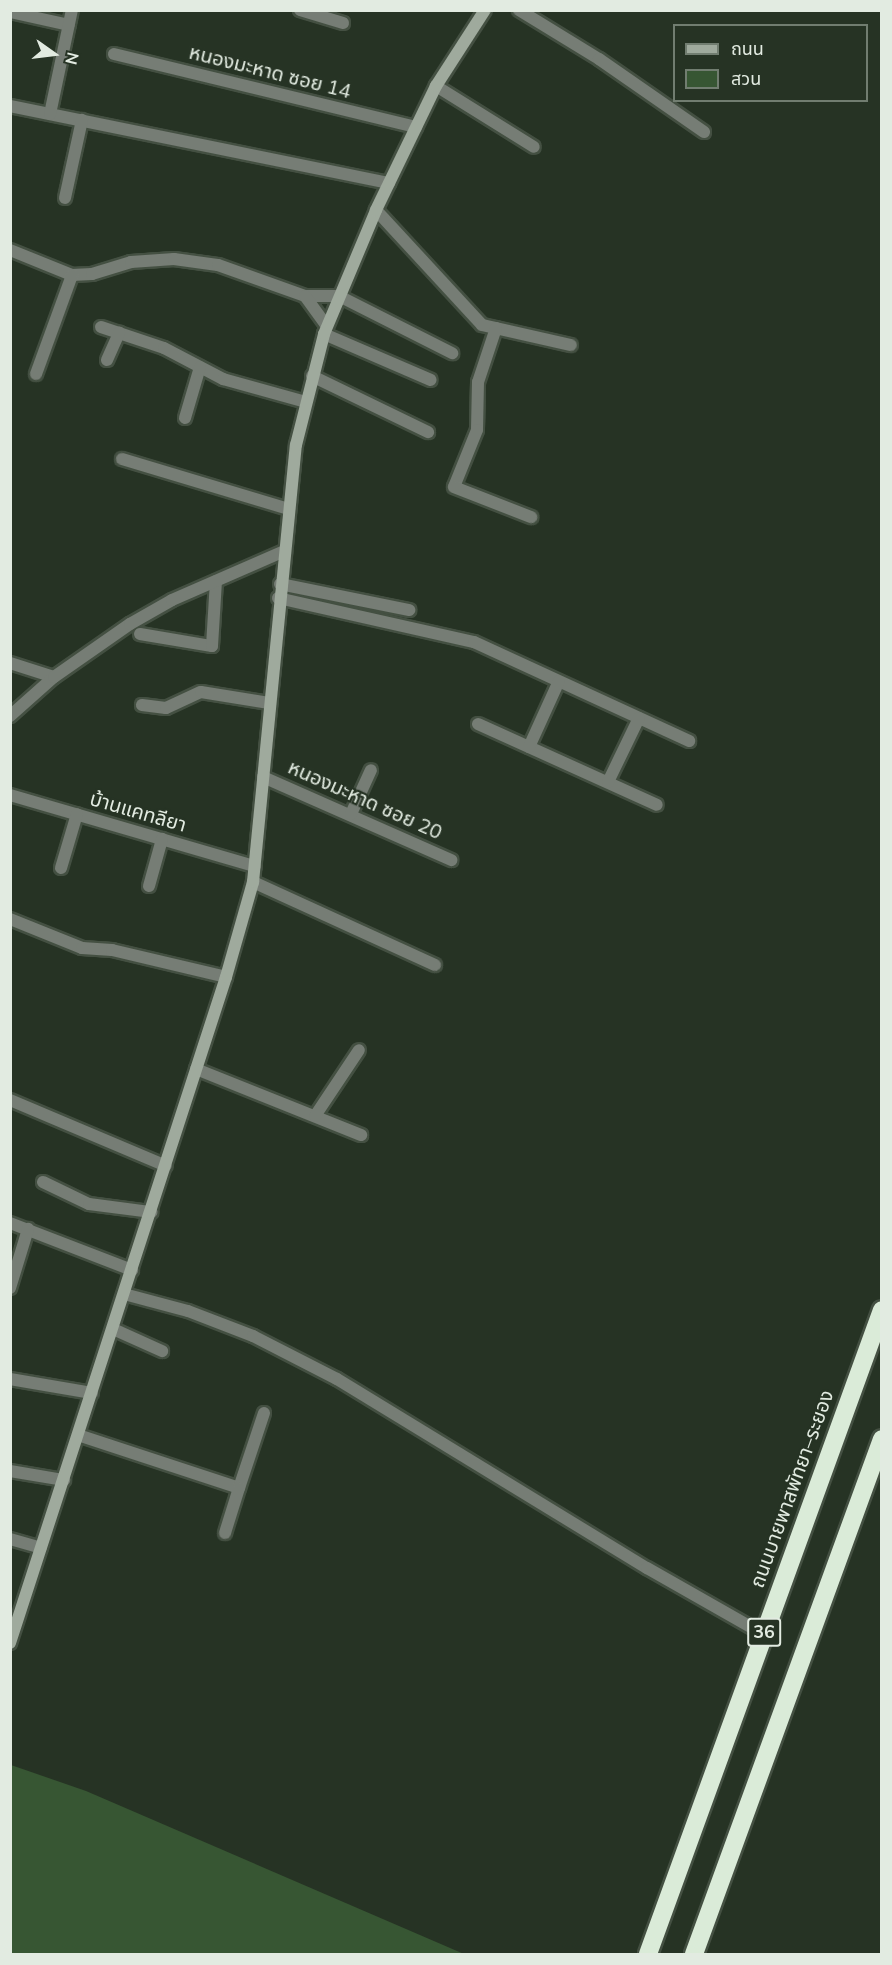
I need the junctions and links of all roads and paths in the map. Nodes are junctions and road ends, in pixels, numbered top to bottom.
1 (72, 10) edge
2 (300, 10) edge
3 (485, 10) edge
4 (519, 10) edge
5 (10, 12) edge
6 (344, 23) dead end
7 (69, 25) junction
8 (114, 54) dead end
9 (436, 86) junction
10 (10, 106) edge
11 (50, 114) junction
12 (82, 120) junction
13 (416, 127) junction
14 (704, 132) dead end
15 (534, 147) dead end
16 (389, 183) junction
17 (65, 198) dead end
18 (376, 210) junction
19 (10, 250) edge
20 (72, 275) junction
21 (305, 296) junction
22 (339, 296) junction
23 (101, 327) dead end
24 (496, 328) junction
25 (326, 330) junction
26 (119, 333) junction
27 (571, 345) dead end
28 (452, 353) dead end
29 (107, 360) dead end
30 (200, 367) junction
31 (36, 374) dead end
32 (312, 376) junction
33 (431, 380) dead end
34 (306, 402) junction
35 (185, 418) dead end
36 (428, 432) dead end
37 (122, 459) dead end
38 (289, 509) junction
39 (531, 517) dead end
40 (284, 551) junction
41 (216, 581) junction
42 (280, 584) junction
43 (279, 598) junction
44 (409, 610) dead end
45 (140, 634) dead end
46 (10, 663) edge
47 (54, 677) junction
48 (559, 681) junction
49 (269, 703) junction
50 (142, 705) dead end
51 (10, 716) edge
52 (639, 718) junction
53 (478, 724) dead end
54 (689, 741) dead end
55 (529, 747) junction
56 (371, 770) dead end
57 (263, 777) junction
58 (608, 782) junction
59 (10, 795) edge
60 (657, 805) dead end
61 (77, 814) junction
62 (351, 814) junction
63 (162, 839) junction
64 (451, 860) dead end
65 (255, 866) junction
66 (61, 868) dead end
67 (253, 882) junction
68 (149, 886) dead end
69 (10, 919) edge
70 (435, 965) dead end
71 (226, 977) junction
72 (358, 1050) dead end
73 (196, 1069) junction
74 (10, 1100) edge
75 (315, 1116) junction
76 (361, 1135) dead end
77 (166, 1166) junction
78 (43, 1182) dead end
79 (151, 1212) junction
80 (10, 1223) edge
81 (28, 1229) junction
82 (132, 1270) junction
83 (10, 1288) edge
84 (124, 1294) junction
85 (882, 1310) edge
86 (113, 1329) junction
87 (162, 1352) dead end
88 (10, 1379) edge
89 (92, 1393) junction
90 (264, 1413) dead end
91 (78, 1435) junction
92 (882, 1439) edge
93 (10, 1471) edge
94 (64, 1480) junction
95 (239, 1488) junction
96 (225, 1533) dead end
97 (10, 1539) edge
98 (41, 1548) junction
99 (763, 1634) junction
100 (10, 1643) edge
101 (648, 1954) edge
102 (694, 1954) edge

1 - 7 street
2 - 6 street
3 - 9 street
4 - 14 street
5 - 7 street
7 - 11 street
8 - 13 street, หนองมะหาด ซอย 14
9 - 13 street
9 - 15 street
10 - 11 street
11 - 12 street
12 - 16 street
12 - 17 street
13 - 16 street
16 - 18 street
18 - 22 street
18 - 24 street
19 - 20 street
20 - 21 street
20 - 31 street
21 - 22 street
21 - 25 street
22 - 25 street
22 - 28 street
23 - 26 street
24 - 27 street
24 - 39 street
25 - 32 street
25 - 33 street
26 - 29 street
26 - 30 street
30 - 34 street
30 - 35 street
32 - 34 street
32 - 36 street
34 - 38 street
37 - 38 street
38 - 40 street
40 - 41 street
40 - 42 street
41 - 45 street
41 - 47 street
42 - 43 street
42 - 44 street
43 - 48 street
43 - 49 street
46 - 47 street
47 - 51 street
48 - 52 street
48 - 55 street
49 - 50 street
49 - 57 street
52 - 54 street
52 - 58 street
53 - 55 street
55 - 58 street
56 - 62 street
57 - 62 street, หนองมะหาด ซอย 20
57 - 65 street
58 - 60 street
59 - 61 street, บ้านแคทลียา
61 - 63 street, บ้านแคทลียา
61 - 66 street
62 - 64 street, หนองมะหาด ซอย 20
63 - 65 street, บ้านแคทลียา
63 - 68 street
65 - 67 street
67 - 70 street
67 - 71 street
69 - 71 street
71 - 73 street
72 - 75 street
73 - 75 street
73 - 77 street
74 - 77 street
75 - 76 street
77 - 79 street
78 - 79 street
79 - 82 street
80 - 81 street
81 - 82 street
81 - 83 street
82 - 84 street
84 - 86 street
84 - 99 street
85 - 99 highway, ถนนบายพาสพัทยา–ระยอง / 36
86 - 87 street
86 - 89 street
88 - 89 street
89 - 91 street
90 - 95 street
91 - 94 street
91 - 95 street
92 - 102 highway, 36
93 - 94 street
94 - 98 street
95 - 96 street
97 - 98 street
98 - 100 street
99 - 101 highway, ถนนบายพาสพัทยา–ระยอง / 36

